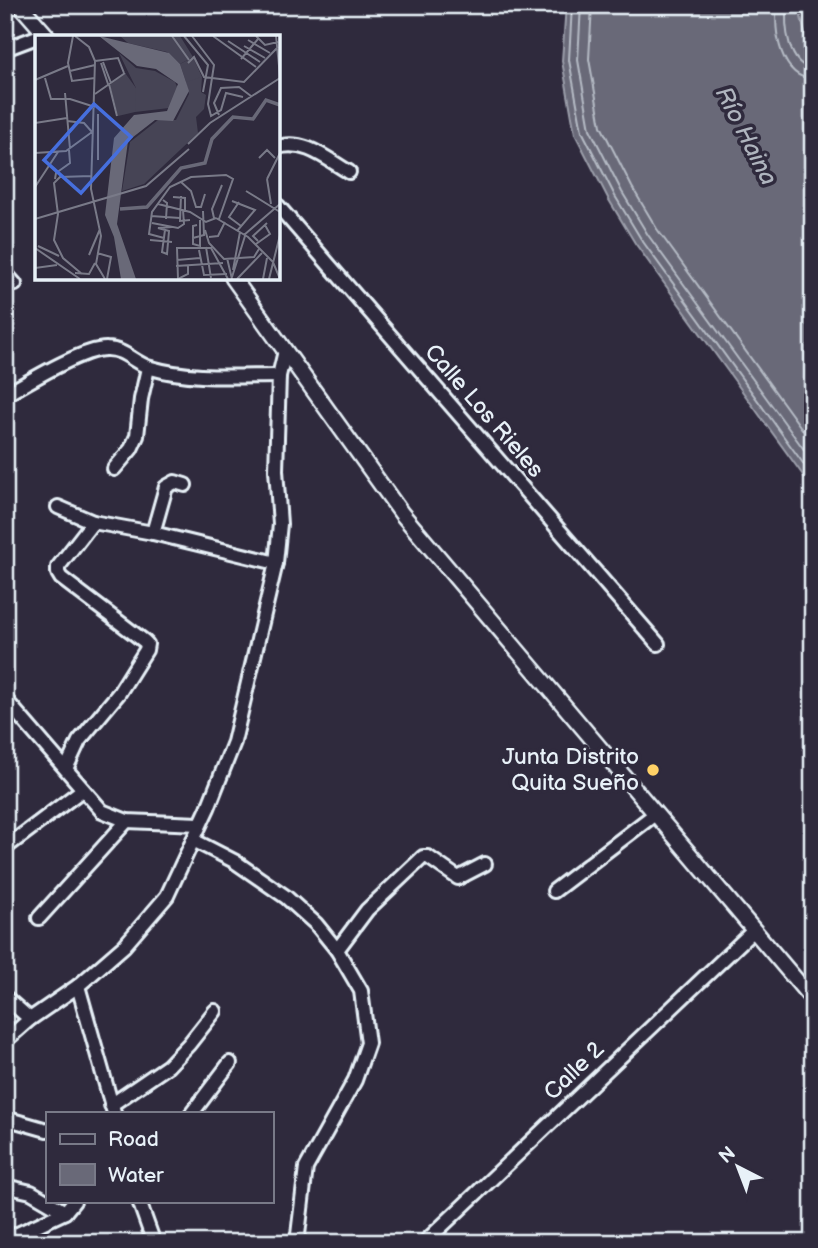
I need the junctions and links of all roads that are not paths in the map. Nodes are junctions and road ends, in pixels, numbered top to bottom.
1 (20, 5) edge
2 (41, 35) edge
3 (35, 38) edge
4 (5, 49) edge
5 (280, 146) edge
6 (349, 172) dead end
7 (280, 208) edge
8 (5, 273) edge
9 (234, 280) edge
10 (15, 284) dead end
11 (285, 351) junction
12 (148, 368) junction
13 (279, 376) junction
14 (5, 395) edge
15 (114, 469) dead end
16 (185, 485) dead end
17 (58, 507) dead end
18 (93, 523) junction
19 (153, 533) junction
20 (276, 563) junction
21 (658, 644) dead end
22 (5, 699) edge
23 (66, 769) junction
24 (82, 790) junction
25 (655, 814) junction
26 (127, 821) junction
27 (199, 824) junction
28 (193, 840) junction
29 (5, 848) edge
30 (485, 864) dead end
31 (554, 891) dead end
32 (39, 918) dead end
33 (752, 931) junction
34 (337, 950) junction
35 (78, 986) junction
36 (5, 997) edge
37 (813, 1000) edge
38 (215, 1011) dead end
39 (30, 1019) junction
40 (5, 1041) edge
41 (230, 1063) dead end
42 (112, 1109) edge
43 (193, 1112) edge
44 (5, 1118) edge
45 (46, 1130) edge
46 (5, 1186) edge
47 (46, 1201) edge
48 (48, 1202) edge
49 (73, 1202) edge
50 (139, 1202) edge
51 (65, 1212) junction
52 (5, 1240) edge
53 (154, 1243) edge
54 (297, 1243) edge
55 (424, 1243) edge

1 - 2 street
3 - 4 street
5 - 6 street
7 - 21 street, Calle Los Rieles
8 - 10 street
9 - 11 street
11 - 13 street
11 - 25 street
12 - 13 street
12 - 14 street
12 - 15 street
13 - 20 street
16 - 19 street
17 - 18 street
18 - 19 street
18 - 23 street
19 - 20 street
20 - 27 street
22 - 23 street
23 - 24 street
24 - 26 street
24 - 29 street
25 - 31 street
25 - 33 street
26 - 27 street
26 - 32 street
27 - 28 street
28 - 34 street
28 - 35 street
30 - 34 street
33 - 37 street
33 - 55 street, Calle 2
34 - 54 street
35 - 39 street
35 - 42 street
36 - 39 street
38 - 42 street
39 - 40 street
41 - 43 street
44 - 45 street
46 - 47 street
48 - 51 street
49 - 51 street
50 - 53 street
51 - 52 street

